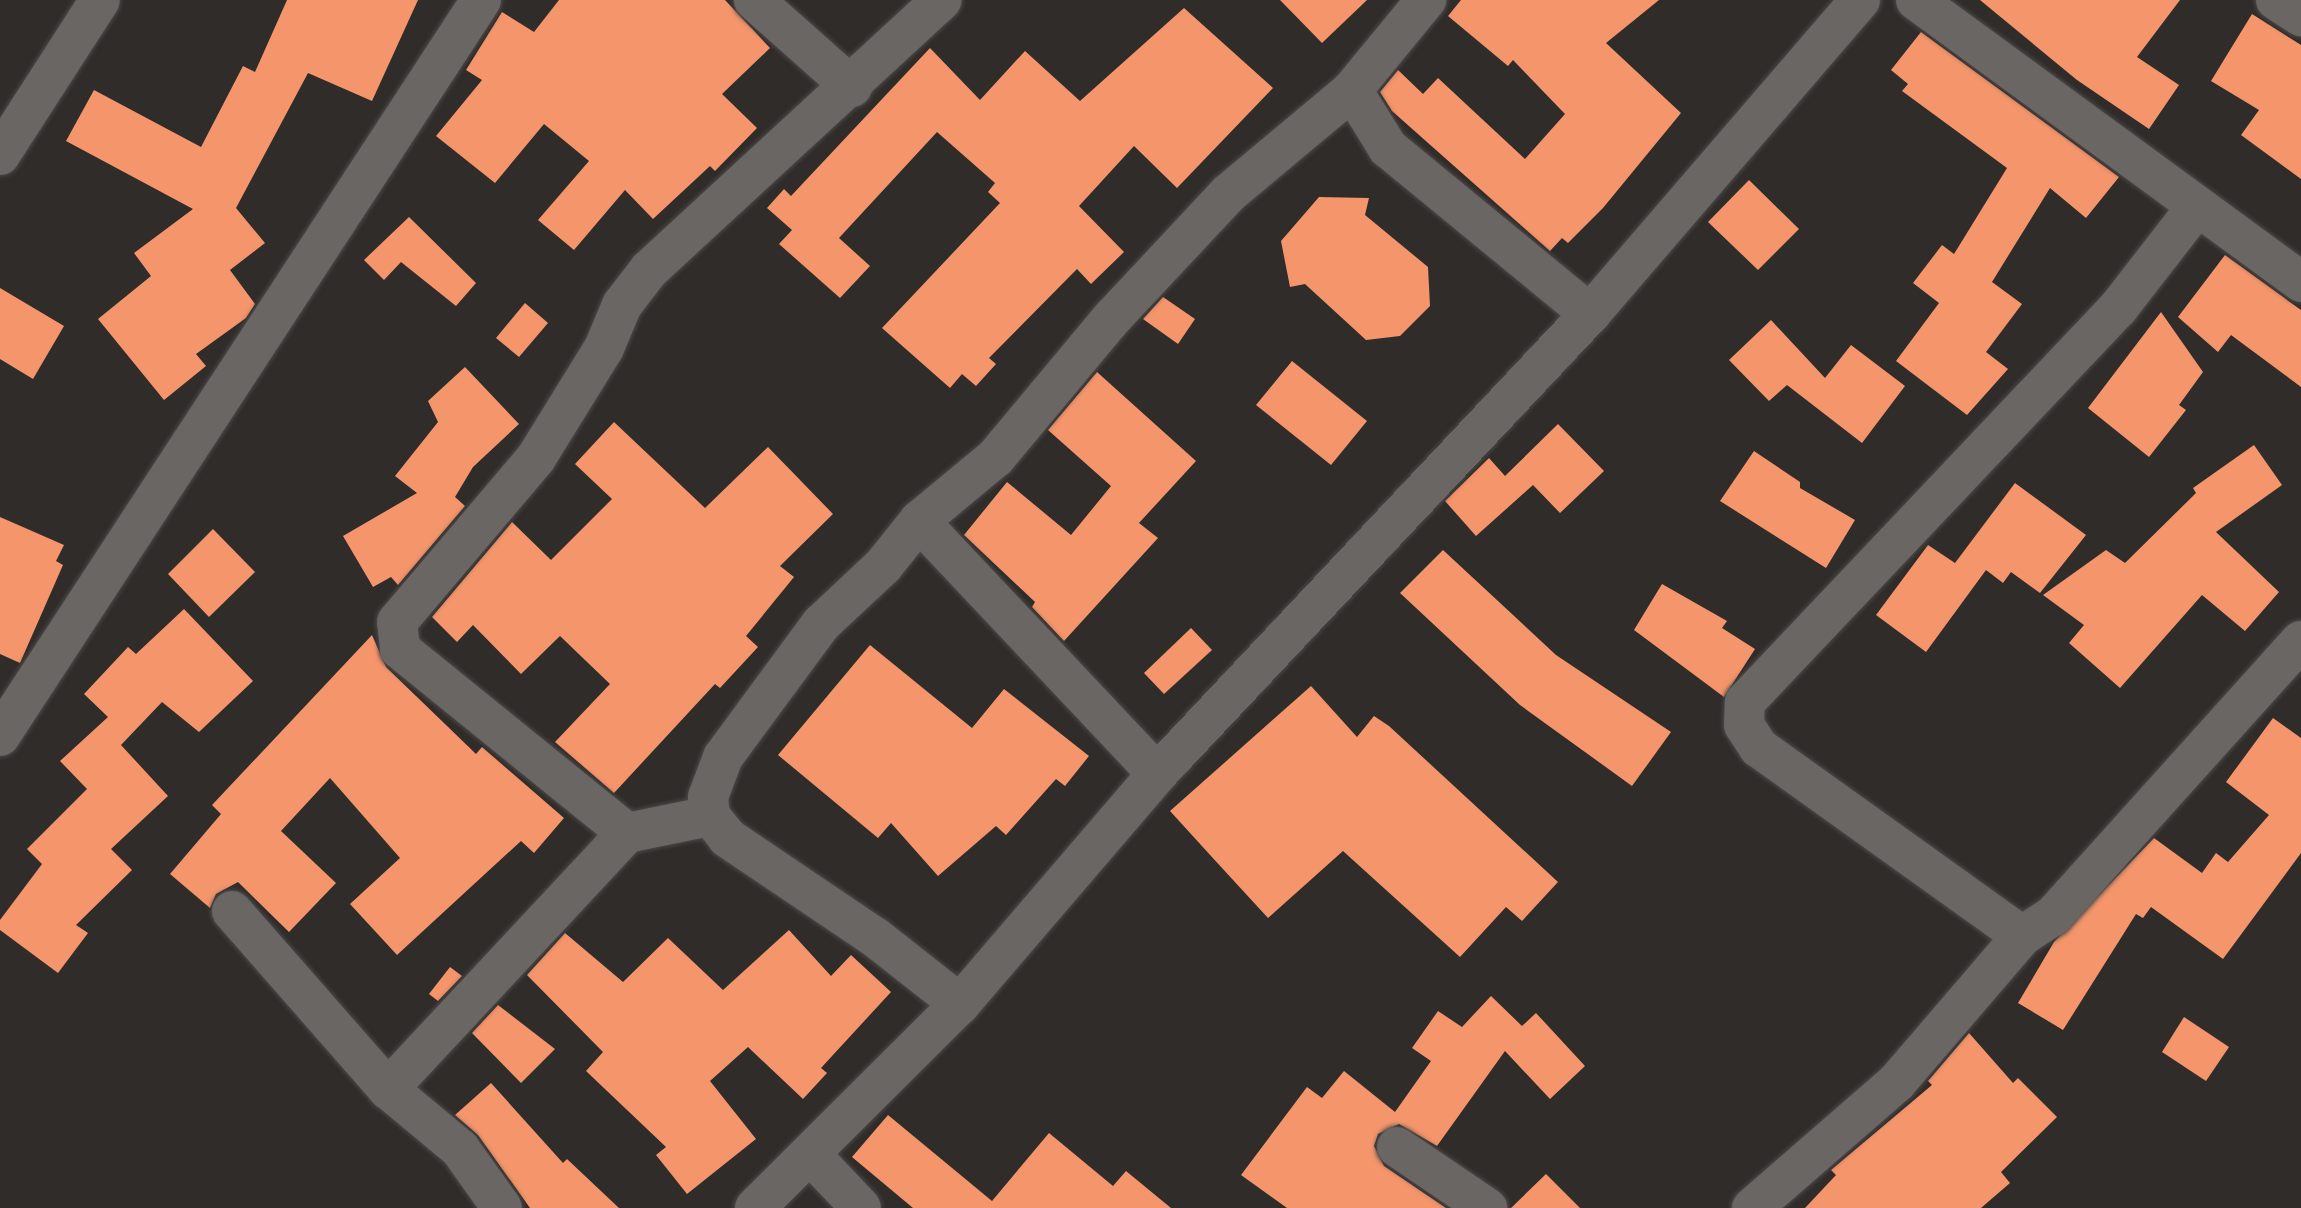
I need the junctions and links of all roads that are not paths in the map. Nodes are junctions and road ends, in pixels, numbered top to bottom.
1 (100, 0) edge
2 (481, 0) edge
3 (754, 0) edge
4 (942, 0) edge
5 (1426, 0) edge
6 (1860, 0) edge
7 (1916, 0) edge
8 (2276, 0) edge
9 (2301, 16) edge
10 (852, 87) junction
11 (1352, 90) junction
12 (0, 155) edge
13 (2195, 209) junction
14 (2301, 282) edge
15 (1590, 314) junction
16 (919, 521) junction
17 (2301, 641) edge
18 (0, 736) edge
19 (1157, 774) junction
20 (710, 816) junction
21 (627, 833) junction
22 (232, 911) dead end
23 (2022, 936) junction
24 (960, 1004) junction
25 (388, 1089) junction
26 (1397, 1147) dead end
27 (810, 1154) junction
28 (502, 1208) edge
29 (755, 1208) edge
30 (861, 1208) edge
31 (1487, 1208) edge
32 (1752, 1208) edge

1 - 12 street
2 - 18 street
3 - 10 street
4 - 10 street
5 - 11 street
6 - 15 street
7 - 13 street
8 - 9 street
10 - 21 street
11 - 15 street
11 - 16 street
13 - 14 street
13 - 23 street
15 - 19 street
16 - 19 street
16 - 20 street
17 - 23 street
19 - 24 street
20 - 21 street
20 - 24 street
21 - 25 street
22 - 25 street
23 - 32 street
24 - 27 street
25 - 28 street
26 - 31 street
27 - 29 street
27 - 30 street

